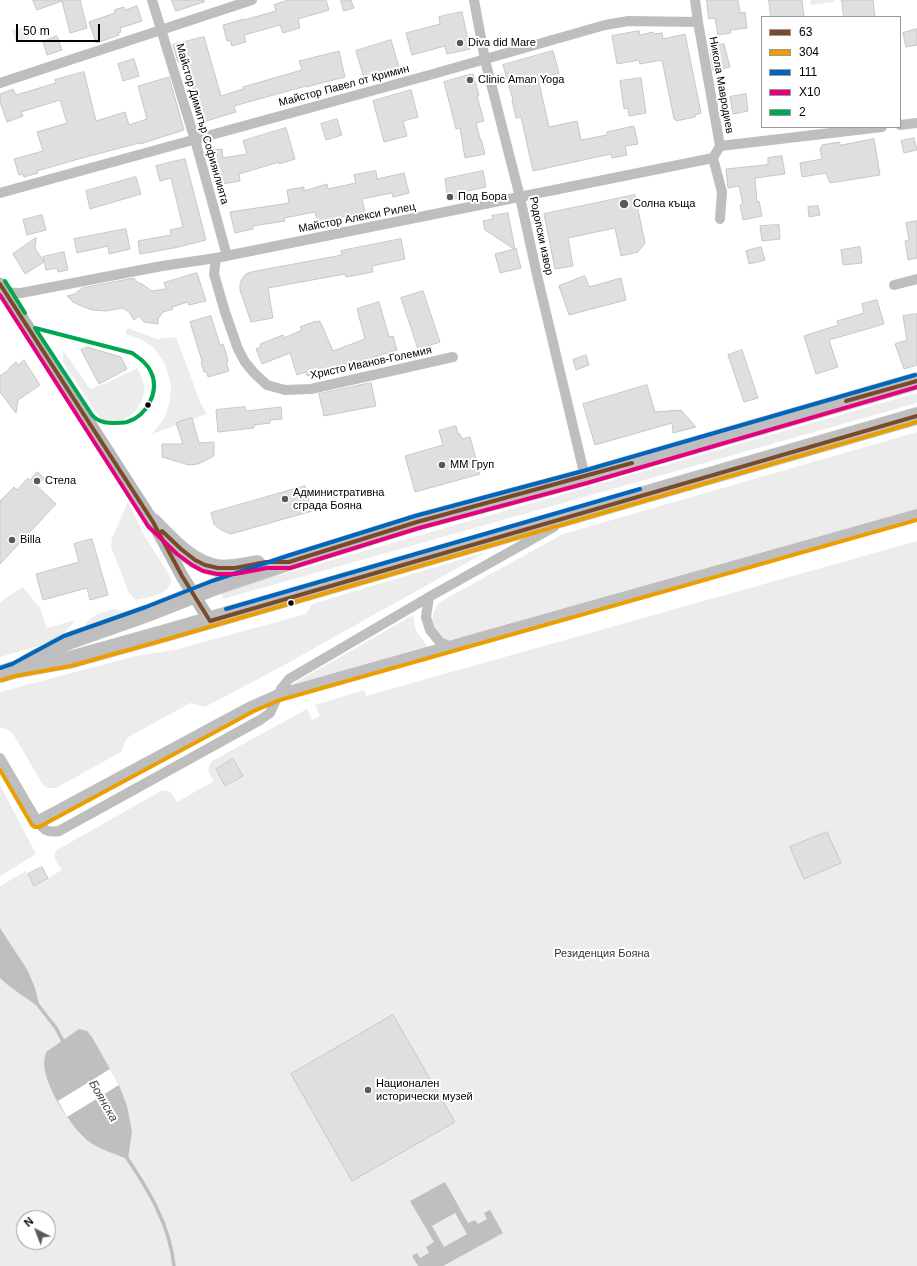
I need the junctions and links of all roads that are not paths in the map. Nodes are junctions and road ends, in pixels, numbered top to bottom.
1 (152, 0) edge
2 (252, 0) edge
3 (474, 0) edge
4 (695, 0) edge
5 (698, 22) junction
6 (161, 29) junction
7 (485, 60) junction
8 (0, 83) edge
9 (917, 123) edge
10 (901, 125) edge
11 (873, 128) edge
12 (195, 140) junction
13 (720, 146) junction
14 (713, 158) junction
15 (0, 193) edge
16 (520, 197) junction
17 (720, 219) dead end
18 (227, 256) junction
19 (216, 258) junction
20 (917, 279) edge
21 (894, 285) dead end
22 (2, 289) edge
23 (453, 357) dead end
24 (917, 381) edge
25 (917, 416) edge
26 (585, 477) junction
27 (576, 514) junction
28 (917, 514) edge
29 (153, 522) junction
30 (289, 562) junction
31 (194, 595) junction
32 (429, 597) junction
33 (210, 620) junction
34 (449, 646) junction
35 (7, 672) edge
36 (278, 694) junction
37 (0, 758) edge
38 (124, 774) junction
39 (133, 790) junction
40 (36, 821) junction

1 - 6 street, Майстор Димитър Софиянлията
2 - 6 street
3 - 7 street, Родопски извор
4 - 5 street, Никола Мавродиев
5 - 7 street, Майстор Павел от Кримин
5 - 13 street, Никола Мавродиев
6 - 8 street
6 - 12 street, Майстор Димитър Софиянлията
7 - 12 street, Майстор Павел от Кримин
7 - 16 street, Родопски извор
9 - 10 street
11 - 13 street
12 - 15 street, Майстор Павел от Кримин
12 - 18 street, Майстор Димитър Софиянлията
13 - 14 street, Никола Мавродиев
14 - 16 street, Майстор Алекси Рилец
14 - 17 street
16 - 18 street, Майстор Алекси Рилец
16 - 26 street, Родопски извор
18 - 19 street, Майстор Алекси Рилец
19 - 22 street, Майстор Алекси Рилец
19 - 23 street, Христо Иванов-Големия
20 - 21 street
22 - 29 street
24 - 26 highway
25 - 27 highway
26 - 30 highway
27 - 32 street
27 - 33 highway
28 - 34 street
29 - 30 highway
29 - 31 street
30 - 31 highway
31 - 33 street
31 - 35 highway
32 - 34 street
32 - 36 street
33 - 35 highway
34 - 36 street
36 - 38 street
36 - 39 street
37 - 40 street
38 - 39 street
38 - 40 street
39 - 40 street

